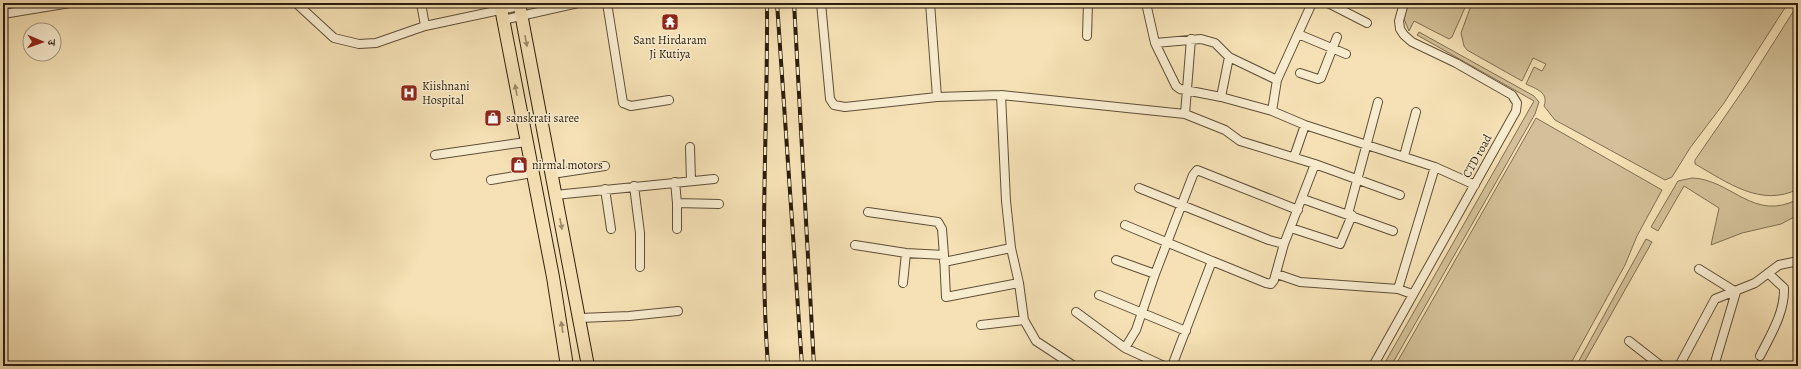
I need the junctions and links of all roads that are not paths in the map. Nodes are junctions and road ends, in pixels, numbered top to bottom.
1 (70, 3) edge
2 (296, 3) edge
3 (421, 3) edge
4 (578, 3) edge
5 (607, 3) edge
6 (821, 3) edge
7 (930, 3) edge
8 (1088, 3) edge
9 (1146, 3) edge
10 (1312, 3) edge
11 (1328, 3) edge
12 (1404, 3) edge
13 (520, 9) edge
14 (502, 11) edge
15 (3, 14) edge
16 (1367, 23) dead end
17 (425, 26) junction
18 (1298, 34) junction
19 (1087, 36) dead end
20 (1337, 37) dead end
21 (1191, 39) junction
22 (1155, 43) junction
23 (1333, 49) junction
24 (1346, 54) dead end
25 (1229, 57) junction
26 (1300, 72) dead end
27 (1278, 80) junction
28 (1185, 90) junction
29 (1001, 95) junction
30 (937, 97) junction
31 (1221, 97) junction
32 (668, 100) dead end
33 (1378, 102) dead end
34 (1272, 111) junction
35 (1416, 112) dead end
36 (1184, 114) junction
37 (1306, 124) junction
38 (526, 142) junction
39 (1367, 145) junction
40 (690, 148) dead end
41 (435, 155) dead end
42 (1404, 156) junction
43 (1294, 157) junction
44 (1315, 164) junction
45 (605, 166) dead end
46 (1435, 168) junction
47 (532, 173) junction
48 (552, 174) junction
49 (714, 179) dead end
50 (1357, 179) junction
51 (491, 180) dead end
52 (691, 181) junction
53 (675, 182) junction
54 (1475, 185) junction
55 (634, 186) junction
56 (1139, 188) dead end
57 (605, 189) junction
58 (555, 195) junction
59 (1400, 195) dead end
60 (1303, 199) junction
61 (677, 203) junction
62 (719, 204) dead end
63 (1182, 204) junction
64 (1298, 210) junction
65 (868, 212) dead end
66 (1350, 215) junction
67 (1125, 225) dead end
68 (1291, 228) junction
69 (611, 229) dead end
70 (677, 229) dead end
71 (1392, 231) dead end
72 (1167, 241) junction
73 (1284, 244) junction
74 (855, 245) dead end
75 (1011, 248) junction
76 (906, 253) junction
77 (944, 259) junction
78 (1116, 260) dead end
79 (1212, 261) junction
80 (1798, 261) edge
81 (640, 267) dead end
82 (1699, 269) dead end
83 (1768, 273) junction
84 (1155, 274) junction
85 (1277, 274) junction
86 (903, 283) dead end
87 (1019, 283) junction
88 (1398, 289) junction
89 (1736, 292) junction
90 (1412, 294) junction
91 (1100, 295) dead end
92 (678, 311) dead end
93 (1076, 312) dead end
94 (1143, 312) junction
95 (580, 318) junction
96 (1024, 320) junction
97 (981, 325) dead end
98 (1186, 331) junction
99 (1629, 341) dead end
100 (1125, 348) junction
101 (1760, 356) dead end
102 (567, 366) edge
103 (588, 366) edge
104 (1074, 366) edge
105 (1164, 366) edge
106 (1172, 366) edge
107 (1372, 366) edge
108 (1661, 366) edge
109 (1679, 366) edge
110 (1714, 366) edge

1 - 15 street
2 - 17 street
3 - 17 street
4 - 13 street
5 - 32 street
6 - 30 street
7 - 30 street
8 - 19 street
9 - 22 street
10 - 18 street
11 - 16 street
12 - 54 street, CTD road
13 - 14 street
13 -> 48 main road
14 - 17 street
38 -> 14 main road
18 - 23 street
18 - 27 street
20 - 23 street
21 - 22 street
21 - 25 street
21 - 28 street
22 - 28 street
23 - 24 street
23 - 26 street
25 - 27 street
25 - 31 street
27 - 34 street
28 - 31 street
28 - 36 street
29 - 30 street
29 - 36 street
29 - 75 street
31 - 34 street
33 - 39 street
34 - 37 street
35 - 42 street
36 - 43 street
37 - 39 street
37 - 43 street
38 - 41 street
38 - 47 main road
39 - 42 street
39 - 50 street
40 - 52 street
42 - 46 street
43 - 44 street
44 - 50 street
44 - 60 street
45 - 48 street
46 - 54 street
46 - 88 street
47 - 51 street
102 -> 47 main road
48 - 58 main road
49 - 52 street
50 - 59 street
50 - 66 street
52 - 53 street
53 - 55 street
53 - 61 street
54 - 90 street, CTD road
55 - 57 street
55 - 81 street
56 - 63 street
57 - 58 street
57 - 69 street
58 -> 95 main road
60 - 64 street
60 - 66 street
61 - 62 street
61 - 70 street
63 - 64 street
63 - 72 street
63 - 73 street
64 - 68 street
65 - 77 street
66 - 68 street
66 - 71 street
67 - 72 street
68 - 73 street
72 - 79 street
72 - 84 street
73 - 85 street
74 - 76 street
75 - 77 street
75 - 87 street
76 - 77 street
76 - 86 street
77 - 87 street
78 - 84 street
79 - 85 street
79 - 98 street
80 - 83 street
82 - 89 street
83 - 89 street
83 - 101 street
84 - 94 street
85 - 88 street
87 - 96 street
88 - 90 street
89 - 109 street
89 - 110 street
90 - 107 street, CTD road
91 - 94 street
92 - 95 street
93 - 100 street
94 - 98 street
94 - 100 street
95 - 103 main road
96 - 97 street
96 - 104 street
98 - 106 street
99 - 108 street
100 - 105 street

